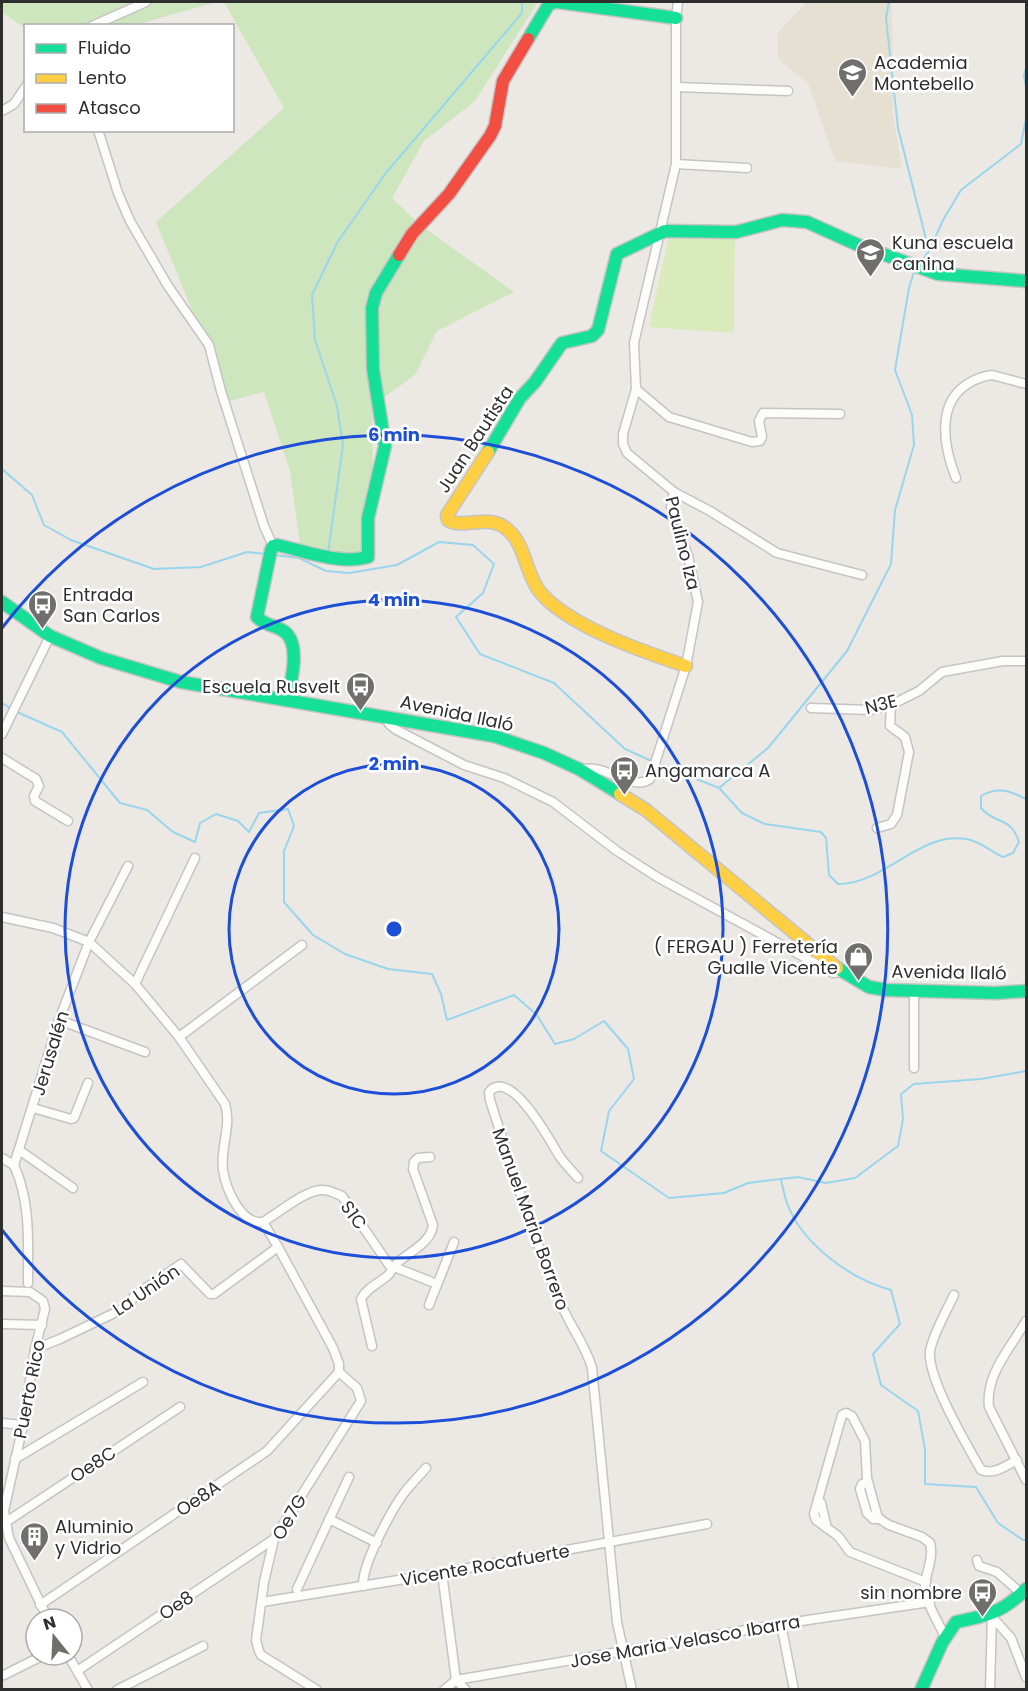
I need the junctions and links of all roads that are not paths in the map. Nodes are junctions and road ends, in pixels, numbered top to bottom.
1 (146, 2) edge
2 (678, 2) edge
3 (675, 18) junction
4 (96, 24) edge
5 (677, 87) junction
6 (24, 89) edge
7 (788, 91) dead end
8 (2, 111) edge
9 (99, 132) edge
10 (676, 164) junction
11 (747, 168) dead end
12 (660, 233) junction
13 (1026, 281) edge
14 (1026, 384) edge
15 (636, 389) junction
16 (840, 414) dead end
17 (956, 478) dead end
18 (674, 492) junction
19 (272, 548) junction
20 (862, 575) dead end
21 (2, 602) edge
22 (50, 636) junction
23 (1026, 661) edge
24 (686, 666) junction
25 (287, 700) junction
26 (891, 705) junction
27 (811, 708) dead end
28 (385, 716) junction
29 (2, 734) edge
30 (2, 758) edge
31 (579, 769) junction
32 (68, 821) dead end
33 (877, 828) dead end
34 (195, 858) dead end
35 (128, 866) dead end
36 (2, 917) edge
37 (89, 942) junction
38 (302, 945) dead end
39 (842, 972) junction
40 (135, 984) junction
41 (914, 991) junction
42 (1026, 991) edge
43 (59, 1020) junction
44 (179, 1037) junction
45 (145, 1052) dead end
46 (914, 1068) dead end
47 (88, 1083) dead end
48 (33, 1108) junction
49 (19, 1150) junction
50 (430, 1157) dead end
51 (2, 1158) edge
52 (14, 1165) junction
53 (579, 1178) dead end
54 (73, 1188) dead end
55 (263, 1222) junction
56 (454, 1242) dead end
57 (278, 1247) junction
58 (393, 1267) junction
59 (28, 1283) dead end
60 (436, 1284) junction
61 (2, 1291) edge
62 (954, 1295) dead end
63 (429, 1305) dead end
64 (1026, 1320) edge
65 (2, 1324) edge
66 (42, 1325) junction
67 (372, 1346) dead end
68 (35, 1349) junction
69 (339, 1372) junction
70 (143, 1382) dead end
71 (180, 1407) dead end
72 (2, 1423) edge
73 (23, 1425) junction
74 (15, 1460) junction
75 (1017, 1460) junction
76 (426, 1467) dead end
77 (350, 1477) dead end
78 (1026, 1480) edge
79 (3, 1511) edge
80 (329, 1519) junction
81 (6, 1522) junction
82 (707, 1524) dead end
83 (274, 1539) junction
84 (377, 1543) junction
85 (609, 1544) junction
86 (977, 1560) dead end
87 (442, 1573) junction
88 (926, 1582) junction
89 (363, 1586) junction
90 (297, 1589) dead end
91 (1024, 1592) edge
92 (262, 1602) junction
93 (930, 1602) junction
94 (40, 1605) joint
95 (993, 1616) junction
96 (781, 1624) junction
97 (944, 1635) junction
98 (203, 1646) dead end
99 (622, 1651) junction
100 (24, 1665) edge
101 (75, 1667) edge
102 (77, 1671) junction
103 (4, 1675) dead end
104 (1026, 1677) edge
105 (456, 1680) junction
106 (86, 1687) edge
107 (76, 1689) edge
108 (117, 1689) edge
109 (317, 1689) edge
110 (444, 1689) edge
111 (466, 1689) edge
112 (632, 1689) edge
113 (794, 1689) edge
114 (921, 1689) edge
115 (990, 1689) edge

1 - 4 street
2 - 3 street, Paulino Iza
3 - 5 street, Paulino Iza
3 - 19 street
5 - 7 street
5 - 10 street, Paulino Iza
6 - 8 street
9 - 19 street
10 - 11 street
10 - 12 street, Paulino Iza
12 - 13 street, Juan Bautista
12 - 15 street, Paulino Iza
12 - 24 street, Juan Bautista
14 - 17 street
15 - 16 street
15 - 18 street, Paulino Iza
18 - 20 street
18 - 24 street, Paulino Iza
19 - 25 street
21 - 22 street, Avenida Ilaló
22 - 25 street, Avenida Ilaló
22 - 29 street
23 - 26 street, N3E
24 - 31 street, Paulino Iza
25 - 28 street, Avenida Ilaló
26 - 27 street, N3E
26 - 33 street
28 - 31 street, Avenida Ilaló
28 - 39 street
30 - 32 street
31 - 39 street, Avenida Ilaló
34 - 40 street
35 - 37 street, Jerusalén
36 - 37 street
37 - 40 street
37 - 43 street, Jerusalén
38 - 44 street
39 - 41 street, Avenida Ilaló
40 - 44 street
41 - 42 street, Avenida Ilaló
41 - 46 street
43 - 45 street
43 - 48 street, Jerusalén
44 - 55 street
47 - 48 street
48 - 49 street, Jerusalén
49 - 52 street, Jerusalén
49 - 54 street
50 - 58 street
51 - 52 street
52 - 59 street
53 - 85 street, Manuel Maria Borrero
55 - 57 street
55 - 58 street, S1C
56 - 60 street
57 - 68 street, La Unión
57 - 69 street
58 - 60 street
58 - 67 street
60 - 63 street
61 - 66 street, Puerto Rico
62 - 75 street
64 - 75 street
65 - 66 street
66 - 68 street, Puerto Rico
68 - 73 street, Puerto Rico
69 - 83 street, Oe7G
69 - 94 street, Oe8A
70 - 74 street
71 - 81 street, Oe8C
72 - 73 street
73 - 74 street, Puerto Rico
74 - 79 street, Puerto Rico
75 - 78 street
76 - 84 street
77 - 80 street
79 - 81 street, Puerto Rico
80 - 84 street
80 - 90 street
81 - 94 street, Puerto Rico
82 - 85 street, Vicente Rocafuerte
83 - 92 street, Oe7G
83 - 102 street, Oe8
84 - 89 street
85 - 87 street, Vicente Rocafuerte
85 - 99 street, Manuel Maria Borrero
86 - 91 street
87 - 89 street, Vicente Rocafuerte
87 - 105 street
88 - 88 street
88 - 93 street
89 - 92 street, Vicente Rocafuerte
91 - 95 street
92 - 109 street, Oe7G
93 - 96 street, Jose Maria Velasco Ibarra
93 - 97 street
95 - 97 street
95 - 104 street
95 - 115 street
96 - 99 street, Jose Maria Velasco Ibarra
96 - 113 street
97 - 114 street
98 - 108 street
99 - 105 street, Jose Maria Velasco Ibarra
99 - 112 street, Manuel Maria Borrero
100 - 103 street
101 - 102 street
102 - 106 street
105 - 110 street, Jose Maria Velasco Ibarra
105 - 111 street
106 - 107 street

